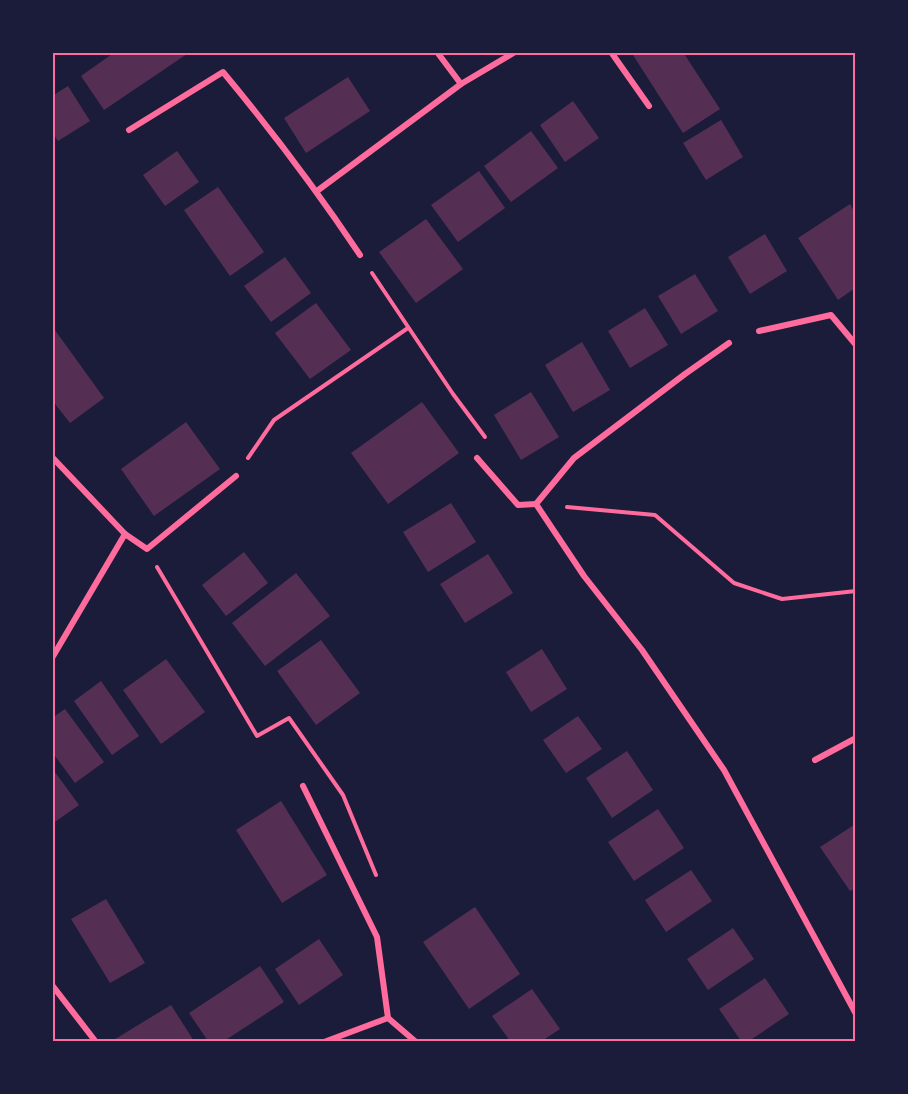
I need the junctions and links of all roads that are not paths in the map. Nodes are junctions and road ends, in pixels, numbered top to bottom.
1 (436, 52) edge
2 (515, 52) edge
3 (611, 52) edge
4 (461, 84) junction
5 (649, 106) dead end
6 (129, 130) dead end
7 (318, 191) junction
8 (360, 255) road end
9 (759, 331) dead end
10 (729, 343) dead end
11 (855, 345) edge
12 (52, 457) edge
13 (477, 458) dead end
14 (236, 476) road end
15 (536, 504) junction
16 (125, 534) junction
17 (52, 658) edge
18 (855, 738) edge
19 (815, 760) dead end
20 (303, 786) dead end
21 (52, 985) edge
22 (855, 1014) edge
23 (388, 1018) junction
24 (96, 1041) edge
25 (324, 1041) edge
26 (416, 1041) edge

1 - 4 street
2 - 4 street
3 - 5 street
4 - 7 street
6 - 7 street
7 - 8 street
9 - 11 street
10 - 15 street
12 - 16 street
13 - 15 street
14 - 16 street
15 - 22 street
16 - 17 street
18 - 19 street
20 - 23 street
21 - 24 street
23 - 25 street
23 - 26 street

